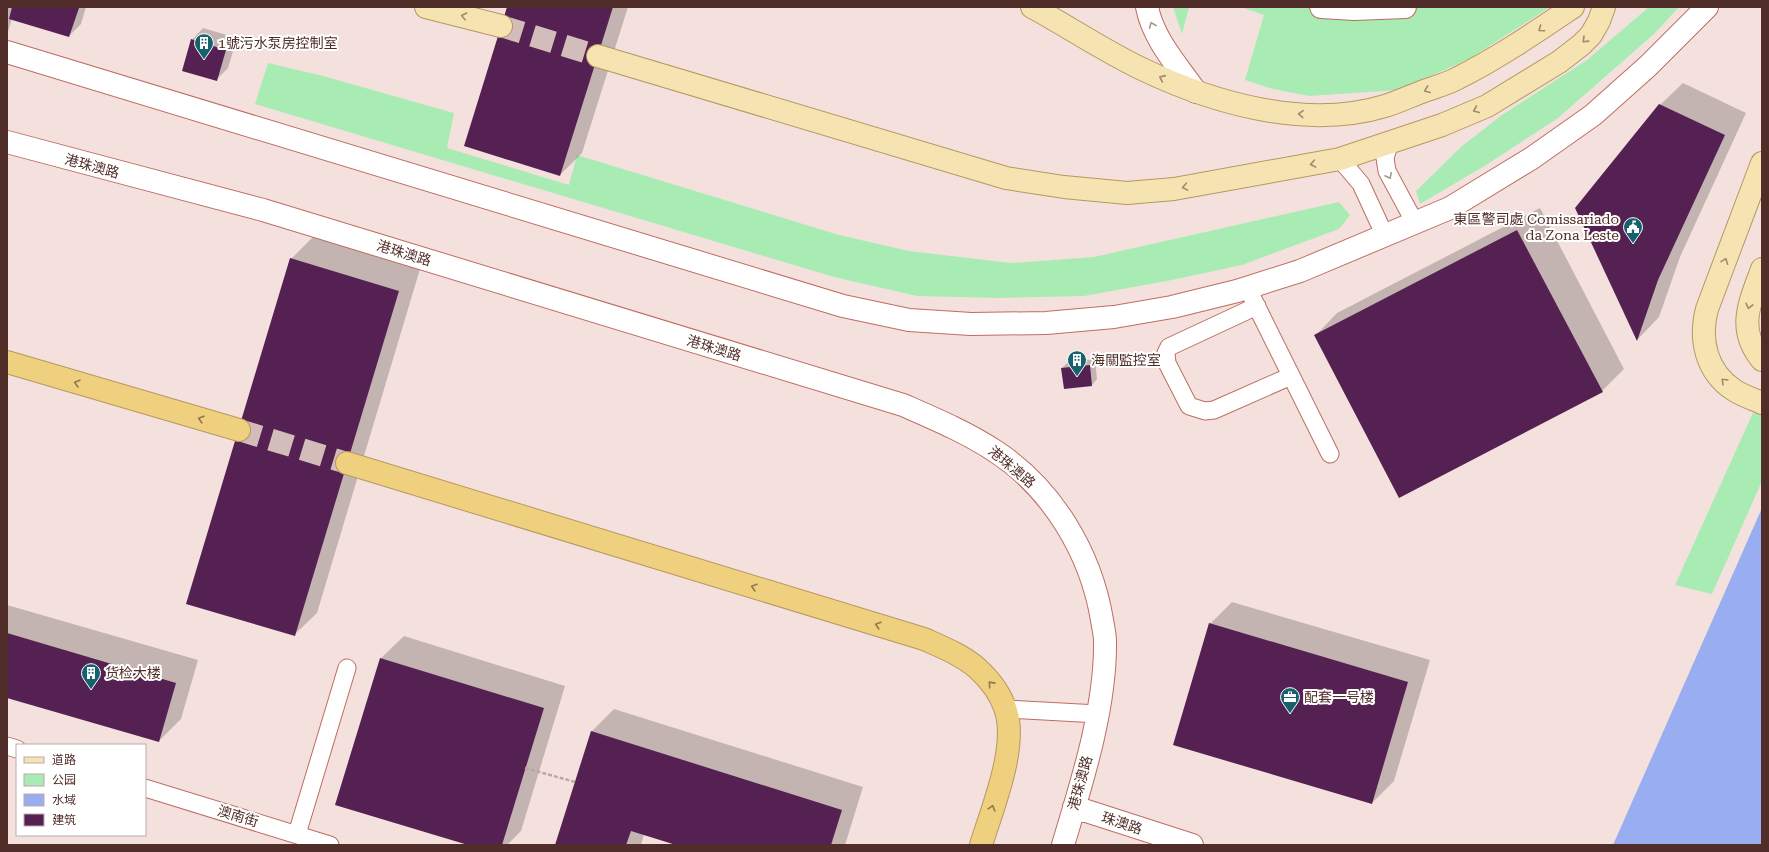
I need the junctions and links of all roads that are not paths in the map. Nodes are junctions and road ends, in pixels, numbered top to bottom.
1 (426, 7) edge
2 (1032, 7) edge
3 (1147, 7) edge
4 (1320, 7) edge
5 (1405, 7) edge
6 (1574, 7) edge
7 (1604, 7) edge
8 (1707, 7) edge
9 (501, 26) tunnel mouth
10 (7, 52) edge
11 (598, 56) tunnel mouth
12 (1196, 92) junction
13 (1395, 141) junction
14 (7, 142) edge
15 (1340, 159) junction
16 (1762, 163) edge
17 (1415, 223) junction
18 (1385, 236) junction
19 (1762, 269) edge
20 (1252, 297) junction
21 (1762, 360) edge
22 (7, 362) edge
23 (1291, 376) junction
24 (1760, 402) edge
25 (239, 430) tunnel mouth
26 (1330, 454) dead end
27 (347, 462) tunnel mouth
28 (347, 668) dead end
29 (1006, 709) junction
30 (1098, 714) junction
31 (146, 788) edge
32 (1074, 807) junction
33 (297, 834) junction
34 (330, 845) edge
35 (981, 845) edge
36 (1063, 845) edge
37 (1192, 845) edge

9 -> 1 main road
12 -> 2 main road
12 -> 3 street
4 - 5 street
6 -> 12 main road
7 -> 13 main road
8 - 17 street
10 - 20 street
15 -> 11 main road
13 - 15 main road
13 -> 17 lane
14 - 30 street, 港珠澳路
15 - 18 lane
24 -> 16 main road
17 - 18 street
18 - 20 street
19 -> 21 main road
20 - 23 lane
20 - 23 lane
25 -> 22 highway
23 - 26 lane
29 -> 27 highway
28 - 33 lane
29 - 30 lane
35 -> 29 highway
30 - 32 street, 港珠澳路
31 - 33 lane, 澳南街
32 - 36 street, 港珠澳路
32 - 37 street, 珠澳路
33 - 34 lane, 澳南街

